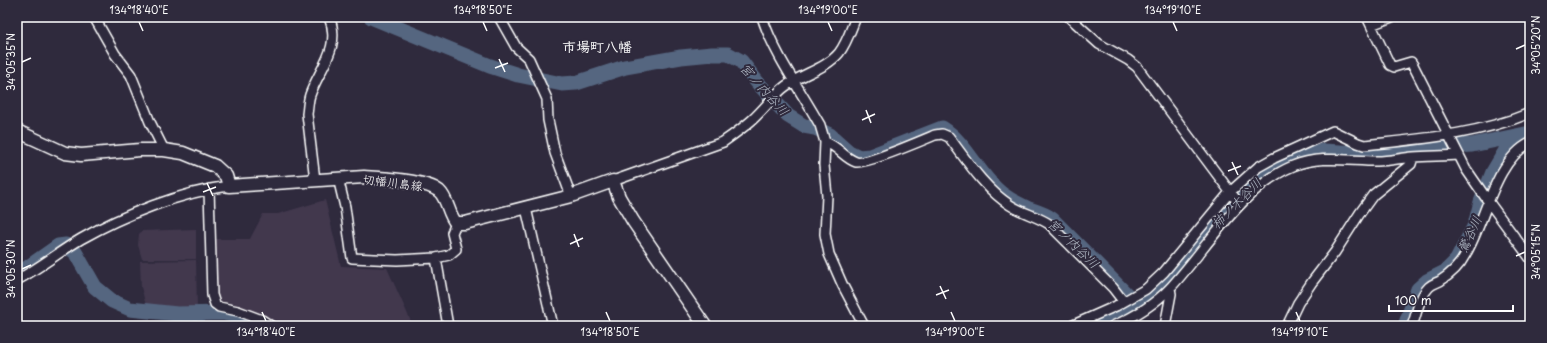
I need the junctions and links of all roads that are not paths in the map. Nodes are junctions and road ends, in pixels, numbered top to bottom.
1 (94, 17) edge
2 (329, 17) edge
3 (499, 17) edge
4 (762, 17) edge
5 (856, 17) edge
6 (1069, 17) edge
7 (1392, 17) edge
8 (1369, 21) edge
9 (793, 81) junction
10 (1530, 113) edge
11 (17, 131) edge
12 (825, 139) junction
13 (1530, 143) edge
14 (1454, 146) junction
15 (164, 150) junction
16 (1413, 157) junction
17 (338, 178) junction
18 (315, 180) junction
19 (613, 181) junction
20 (229, 186) junction
21 (209, 189) junction
22 (1231, 193) junction
23 (571, 196) junction
24 (1487, 200) junction
25 (1240, 204) junction
26 (526, 208) junction
27 (456, 223) junction
28 (436, 258) junction
29 (1530, 258) edge
30 (17, 280) edge
31 (1170, 288) junction
32 (1123, 302) junction
33 (1122, 320) junction
34 (1530, 323) edge
35 (271, 326) edge
36 (448, 326) edge
37 (553, 326) edge
38 (705, 326) edge
39 (864, 326) edge
40 (1071, 326) edge
41 (1113, 326) edge
42 (1164, 326) edge
43 (1287, 326) edge
44 (1412, 326) edge
45 (1528, 326) edge

1 - 15 street
2 - 18 street
3 - 23 street
4 - 9 street
5 - 9 street
6 - 22 street
7 - 8 street
8 - 14 street
9 - 12 street
9 - 19 street
10 - 14 street
11 - 15 main road
12 - 32 street
12 - 39 street
13 - 24 street
14 - 16 street
14 - 22 street
14 - 24 street
15 - 20 main road
16 - 25 street
16 - 43 street
17 - 18 main road, 切幡川島線
17 - 27 main road, 切幡川島線
17 - 28 street
18 - 20 main road, 切幡川島線
19 - 23 main road
19 - 38 main road
20 - 21 street
21 - 30 street
21 - 35 street
22 - 25 street
22 - 32 street
23 - 26 main road
24 - 29 street
24 - 44 street
25 - 31 street
26 - 27 main road
26 - 37 street
27 - 28 street
28 - 36 street
31 - 33 street
31 - 42 street
32 - 33 street
32 - 40 street
33 - 41 street
34 - 45 street

